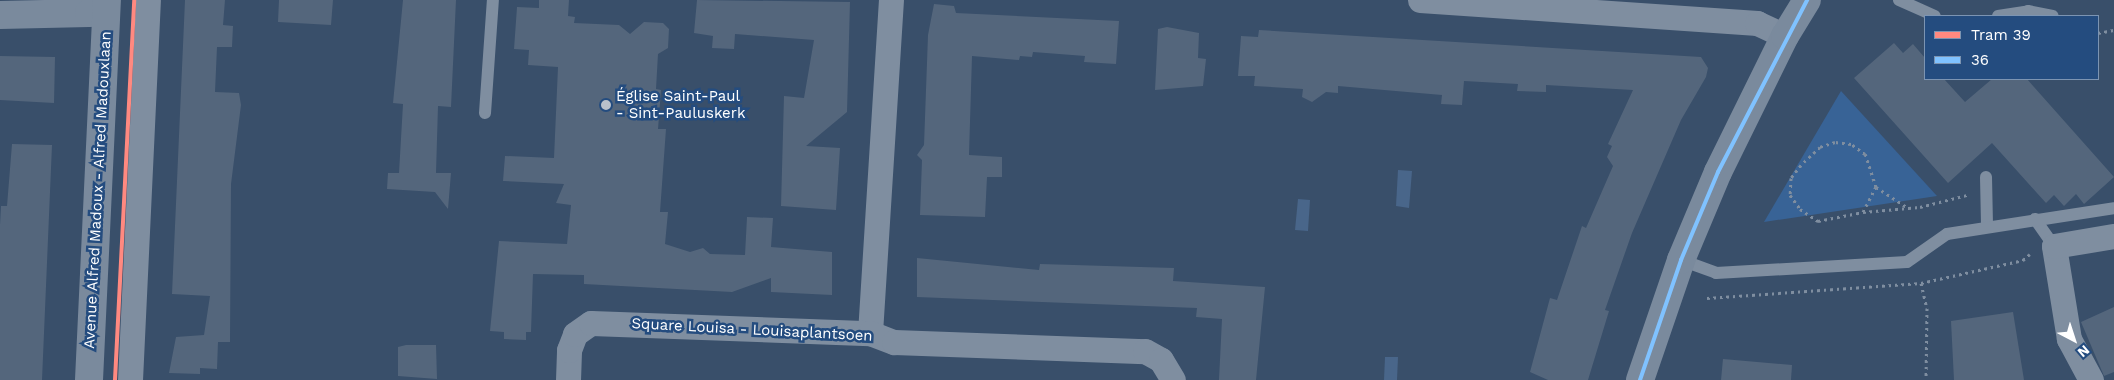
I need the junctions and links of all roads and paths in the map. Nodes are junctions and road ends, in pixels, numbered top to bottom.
1 (107, 0) edge
2 (148, 0) edge
3 (493, 0) edge
4 (891, 0) edge
5 (1420, 0) edge
6 (1807, 0) edge
7 (1899, 0) edge
8 (0, 15) edge
9 (1933, 15) edge
10 (2004, 15) edge
11 (2048, 15) edge
12 (2114, 30) edge
13 (2099, 33) edge
14 (1785, 36) junction
15 (485, 113) dead end
16 (1986, 183) joint
17 (1876, 187) junction
18 (1908, 208) junction
19 (2114, 208) edge
20 (1863, 212) junction
21 (2034, 219) junction
22 (1987, 226) junction
23 (2114, 236) edge
24 (2054, 246) junction
25 (1681, 260) junction
26 (1921, 283) dead end
27 (870, 333) junction
28 (89, 380) edge
29 (130, 380) edge
30 (568, 380) edge
31 (1173, 380) edge
32 (1640, 380) edge
33 (1925, 380) edge
34 (2091, 380) edge

1 - 8 street
1 - 28 street, Avenue Alfred Madoux - Alfred Madouxlaan
2 - 29 street
3 - 15 lane
4 - 27 street
5 - 14 street
6 - 14 street
7 - 9 lane
10 - 11 lane
12 - 13 path
14 - 25 street
16 - 18 path
16 - 22 lane
17 - 18 path
17 - 20 path
17 - 20 path
18 - 20 path
19 - 21 lane
21 - 22 lane
21 - 24 lane
22 - 25 lane
23 - 24 street
24 - 34 street
25 - 32 street
26 - 33 path
27 - 30 street, Square Louisa - Louisaplantsoen
27 - 31 street, Square Louisa - Louisaplantsoen

